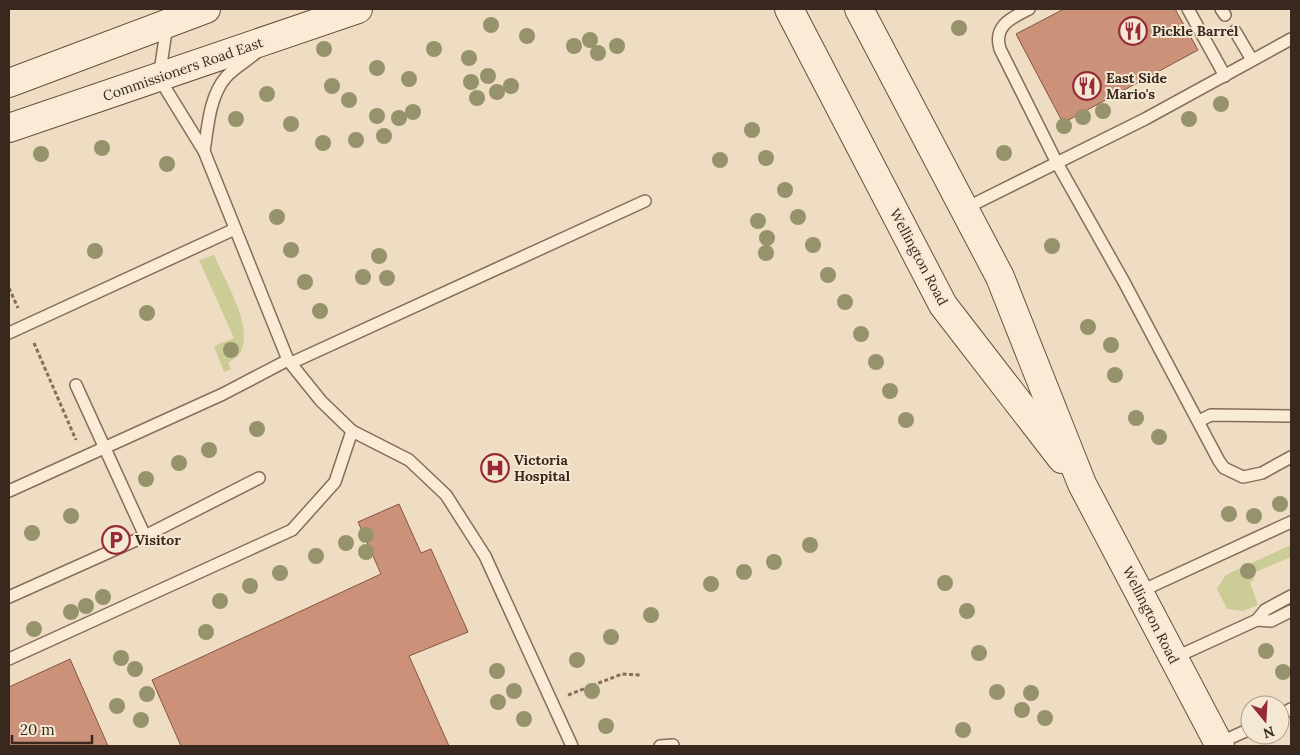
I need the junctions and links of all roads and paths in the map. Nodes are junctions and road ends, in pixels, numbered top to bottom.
1 (206, 9) edge
2 (358, 9) edge
3 (789, 9) edge
4 (1028, 9) edge
5 (1188, 9) edge
6 (864, 12) edge
7 (168, 23) junction
8 (1235, 31) dead end
9 (277, 36) junction
10 (1291, 39) edge
11 (1252, 60) junction
12 (1224, 76) junction
13 (159, 78) junction
14 (9, 83) edge
15 (9, 128) edge
16 (204, 152) junction
17 (1057, 163) junction
18 (645, 201) dead end
19 (964, 209) junction
20 (235, 229) junction
21 (9, 288) edge
22 (26, 325) junction
23 (9, 332) edge
24 (290, 362) junction
25 (76, 385) dead end
26 (1291, 416) edge
27 (1199, 421) junction
28 (352, 431) junction
29 (104, 448) junction
30 (83, 457) junction
31 (1291, 457) edge
32 (259, 478) dead end
33 (1082, 484) junction
34 (9, 491) edge
35 (1291, 522) edge
36 (145, 536) junction
37 (1139, 592) junction
38 (1291, 596) edge
39 (9, 597) edge
40 (1291, 611) edge
41 (1257, 620) junction
42 (1173, 658) junction
43 (9, 659) edge
44 (640, 675) dead end
45 (552, 702) junction
46 (1240, 733) edge
47 (1219, 745) edge
48 (572, 746) edge
49 (660, 746) edge
50 (671, 746) edge

1 - 7 main road
2 - 9 main road, Commissioners Road East
3 - 33 main road, Wellington Road
4 - 17 lane
5 - 12 lane
6 - 19 main road, Wellington Road
7 - 13 lane
7 - 14 main road
8 - 11 lane
9 - 13 main road, Commissioners Road East
9 - 16 lane
10 - 11 lane
11 - 12 lane
12 - 17 lane
13 - 15 main road, Commissioners Road East
13 - 16 lane
16 - 20 lane
17 - 19 lane
17 - 27 lane
18 - 24 lane
19 - 33 main road, Wellington Road
20 - 22 lane
20 - 24 lane
21 - 22 path
22 - 23 lane
22 - 30 path
24 - 28 lane
24 - 29 lane
25 - 29 lane
26 - 27 lane
27 - 31 lane
28 - 43 lane
28 - 45 lane
29 - 30 lane
29 - 36 lane
30 - 34 lane
32 - 36 lane
33 - 37 main road, Wellington Road
35 - 37 lane
36 - 39 lane
37 - 42 main road, Wellington Road
38 - 41 lane
40 - 41 lane
41 - 42 lane
42 - 47 main road, Wellington Road
44 - 45 path
45 - 48 lane
46 - 47 lane
49 - 50 lane

